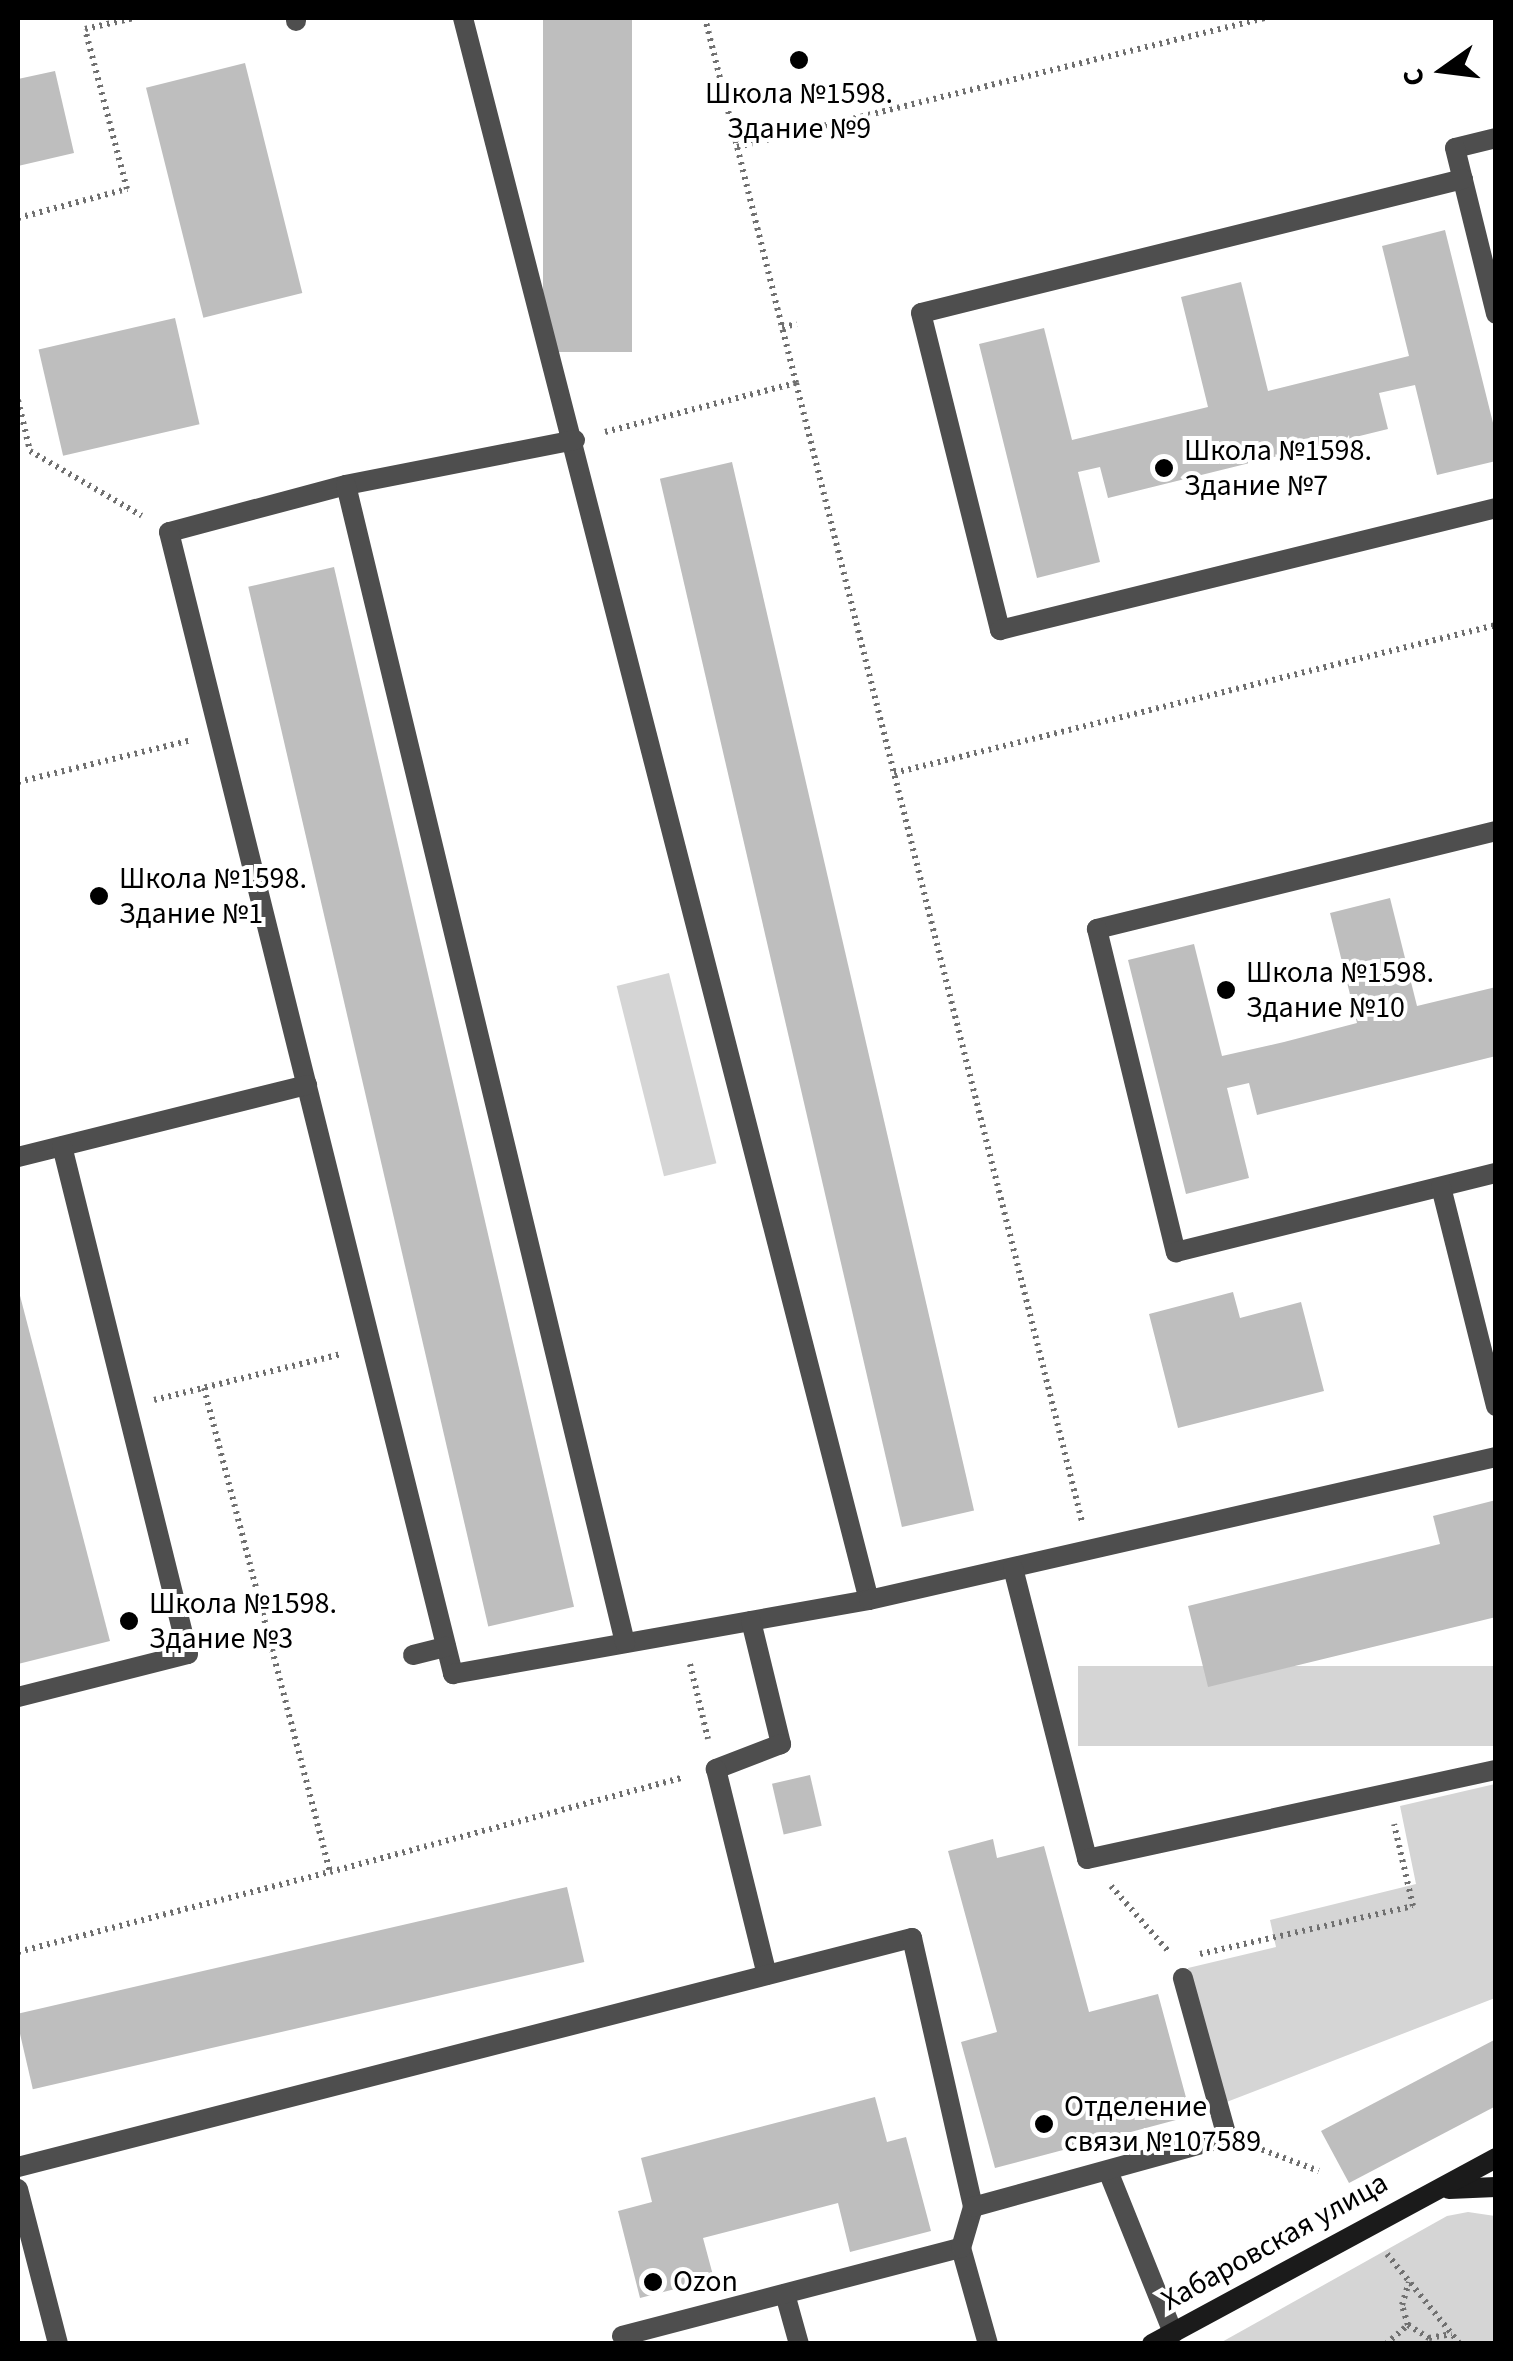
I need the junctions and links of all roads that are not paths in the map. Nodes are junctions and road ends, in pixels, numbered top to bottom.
1 (463, 18) edge
2 (1496, 138) edge
3 (1462, 179) junction
4 (1496, 314) edge
5 (575, 440) junction
6 (346, 485) junction
7 (1496, 508) edge
8 (1496, 831) edge
9 (307, 1085) junction
10 (62, 1146) junction
11 (18, 1156) edge
12 (1496, 1173) edge
13 (1442, 1186) junction
14 (1496, 1406) edge
15 (1496, 1457) edge
16 (1013, 1568) junction
17 (868, 1600) junction
18 (751, 1621) junction
19 (625, 1644) junction
20 (446, 1647) junction
21 (413, 1656) dead end
22 (18, 1696) edge
23 (1496, 1770) edge
24 (1180, 1969) road end
25 (767, 1976) junction
26 (1496, 2158) edge
27 (18, 2167) edge
28 (1108, 2171) junction
29 (1496, 2187) edge
30 (18, 2189) edge
31 (1428, 2194) junction
32 (973, 2208) junction
33 (961, 2248) junction
34 (785, 2294) junction
35 (1173, 2333) junction
36 (622, 2336) dead end
37 (58, 2344) edge
38 (799, 2344) edge
39 (988, 2344) edge
40 (1152, 2344) edge

1 - 5 lane
2 - 3 lane
3 - 4 lane
3 - 7 lane
5 - 6 lane
5 - 17 lane
6 - 9 lane
6 - 19 lane
8 - 13 lane
9 - 10 lane
9 - 20 lane
10 - 11 lane
10 - 22 lane
12 - 13 lane
13 - 14 lane
15 - 16 lane
16 - 17 lane
16 - 23 lane
17 - 18 lane
18 - 19 lane
18 - 25 lane
19 - 20 lane
20 - 21 lane
24 - 28 lane
25 - 27 lane
25 - 32 lane
26 - 31 main road, Хабаровская улица
28 - 32 lane
28 - 35 lane
29 - 31 main road, Хабаровская улица
30 - 37 lane
31 - 35 main road, Хабаровская улица
32 - 33 lane
33 - 34 lane
33 - 39 lane
34 - 36 lane
34 - 38 lane
35 - 40 main road, Хабаровская улица

